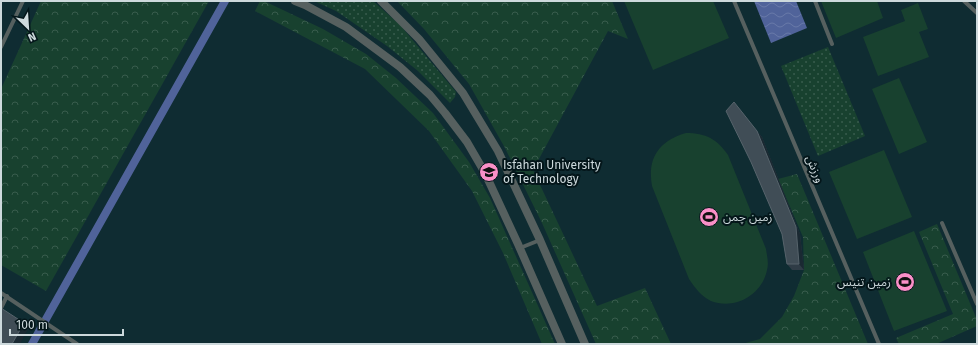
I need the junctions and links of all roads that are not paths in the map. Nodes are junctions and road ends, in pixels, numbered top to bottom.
1 (24, 1) edge
2 (295, 1) edge
3 (381, 1) edge
4 (734, 1) edge
5 (815, 1) edge
6 (964, 1) edge
7 (977, 13) edge
8 (832, 44) dead end
9 (1, 47) edge
10 (942, 223) dead end
11 (540, 240) junction
12 (520, 248) junction
13 (1, 292) edge
14 (7, 296) junction
15 (977, 304) edge
16 (1, 308) edge
17 (77, 344) edge
18 (562, 344) edge
19 (585, 344) edge
20 (879, 344) edge

1 - 9 lane
2 - 12 street
3 - 11 street
4 - 20 lane, ورزش
5 - 8 lane
6 - 7 lane
10 - 15 lane
11 - 12 lane
11 - 19 street
12 - 18 street
13 - 14 lane
14 - 16 lane
14 - 17 lane

